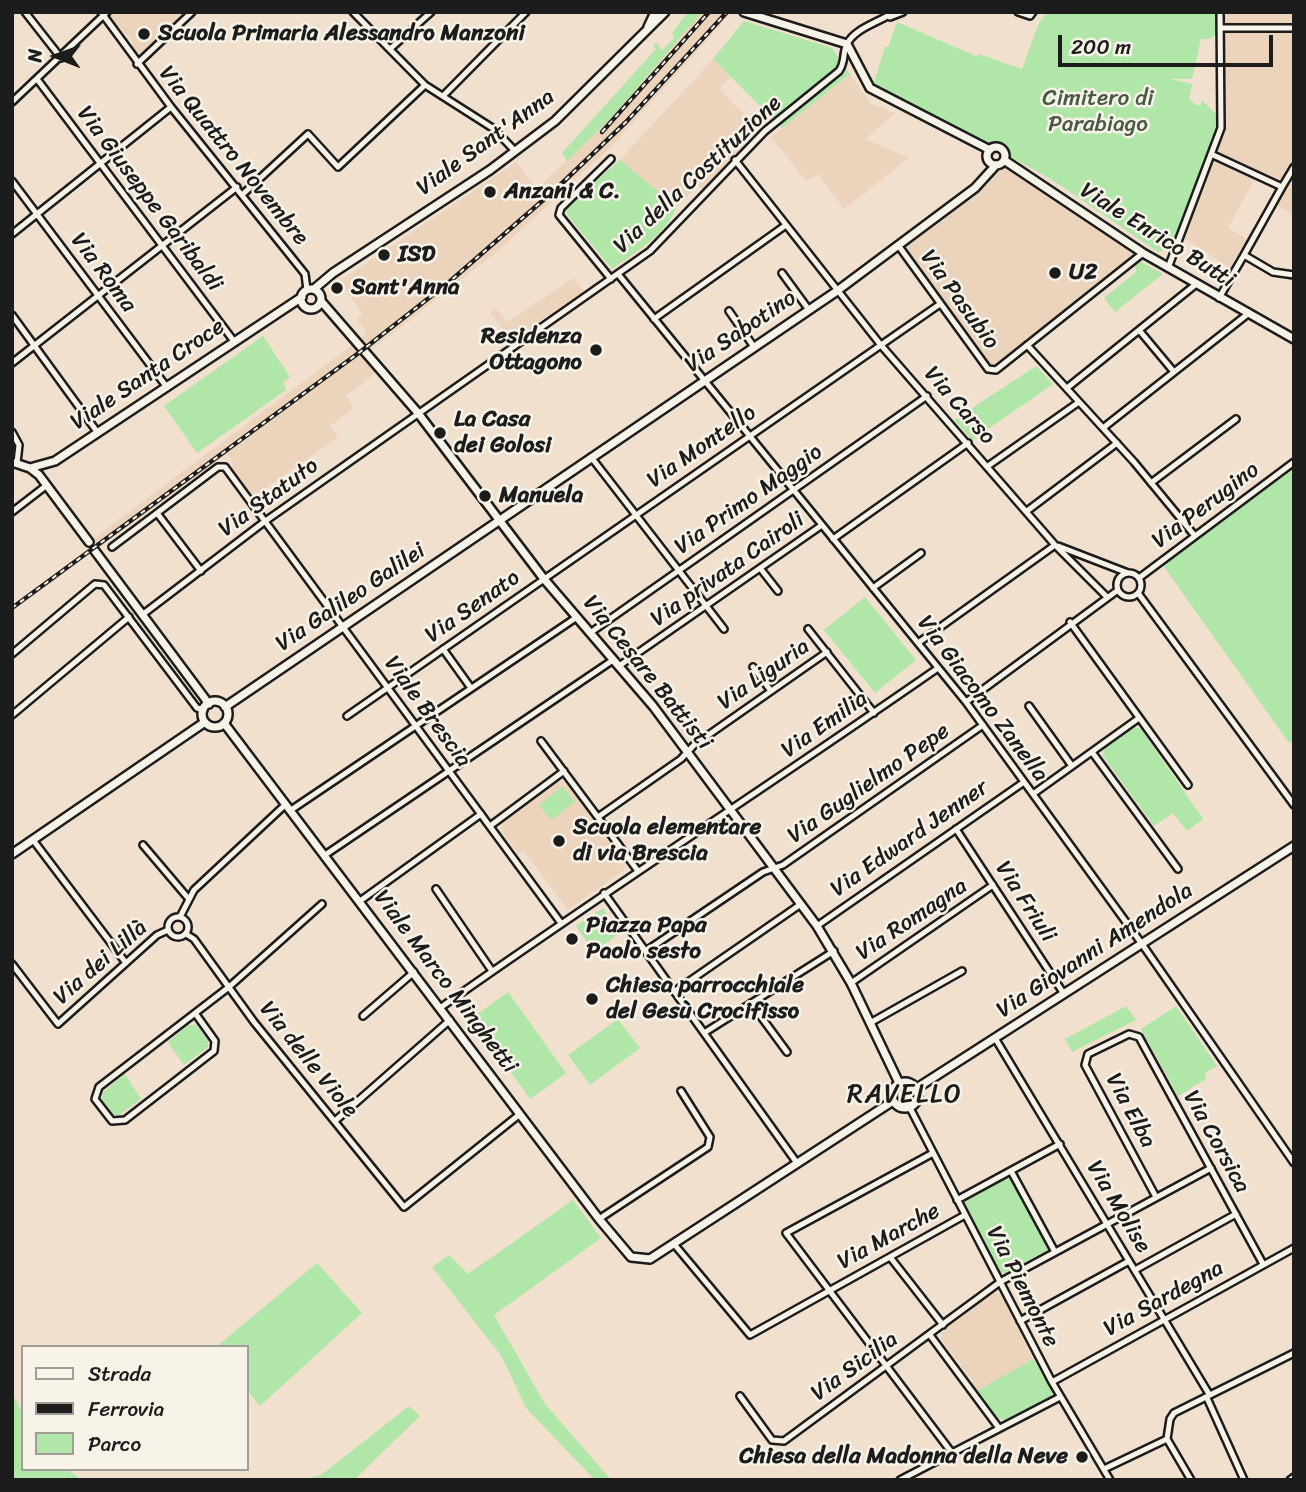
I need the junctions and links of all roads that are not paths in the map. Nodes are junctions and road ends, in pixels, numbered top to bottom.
1 (25, 12) edge
2 (192, 12) edge
3 (353, 12) edge
4 (432, 12) edge
5 (526, 12) edge
6 (655, 12) edge
7 (665, 12) edge
8 (744, 12) edge
9 (894, 12) edge
10 (903, 12) edge
11 (1018, 12) edge
12 (1220, 12) edge
13 (103, 13) edge
14 (1032, 14) edge
15 (884, 19) junction
16 (648, 27) junction
17 (1220, 28) junction
18 (1294, 28) edge
19 (847, 44) junction
20 (390, 49) junction
21 (61, 58) junction
22 (138, 64) junction
23 (37, 79) junction
24 (425, 85) junction
25 (443, 96) junction
26 (13, 99) edge
27 (171, 107) junction
28 (990, 150) junction
29 (515, 151) junction
30 (1211, 154) junction
31 (611, 159) dead end
32 (735, 160) junction
33 (1004, 160) junction
34 (100, 162) junction
35 (996, 165) junction
36 (1294, 167) edge
37 (12, 181) edge
38 (237, 187) junction
39 (1282, 187) junction
40 (243, 194) junction
41 (37, 214) junction
42 (786, 225) junction
43 (12, 234) edge
44 (898, 245) junction
45 (163, 246) junction
46 (1143, 253) junction
47 (1244, 255) junction
48 (1168, 268) junction
49 (332, 273) junction
50 (782, 273) dead end
51 (618, 274) junction
52 (1294, 275) edge
53 (611, 279) junction
54 (1195, 285) junction
55 (837, 291) junction
56 (307, 292) junction
57 (99, 296) junction
58 (1219, 298) junction
59 (319, 302) junction
60 (940, 303) junction
61 (306, 307) junction
62 (285, 309) junction
63 (809, 310) junction
64 (729, 311) dead end
65 (1249, 313) junction
66 (12, 316) edge
67 (654, 319) junction
68 (1139, 330) junction
69 (1294, 339) edge
70 (233, 341) junction
71 (880, 344) junction
72 (1027, 345) junction
73 (35, 346) junction
74 (754, 347) junction
75 (12, 363) edge
76 (1174, 372) junction
77 (703, 380) junction
78 (166, 386) junction
79 (1067, 388) junction
80 (927, 396) junction
81 (1079, 402) junction
82 (418, 413) junction
83 (1236, 419) dead end
84 (1103, 428) junction
85 (12, 432) edge
86 (98, 433) junction
87 (750, 436) junction
88 (968, 443) junction
89 (1117, 443) junction
90 (591, 457) junction
91 (1294, 462) edge
92 (15, 463) edge
93 (988, 466) junction
94 (30, 468) junction
95 (1151, 483) junction
96 (47, 485) junction
97 (793, 490) junction
98 (1027, 511) junction
99 (12, 512) edge
100 (157, 513) junction
101 (636, 514) junction
102 (498, 521) junction
103 (264, 522) junction
104 (822, 525) junction
105 (1195, 536) junction
106 (833, 539) junction
107 (89, 542) dead end
108 (1055, 545) junction
109 (112, 547) dead end
110 (95, 551) dead end
111 (921, 553) dead end
112 (760, 568) junction
113 (679, 570) junction
114 (201, 571) junction
115 (1128, 573) junction
116 (1139, 578) junction
117 (544, 579) junction
118 (873, 588) junction
119 (1118, 590) junction
120 (778, 591) dead end
121 (1139, 593) junction
122 (1106, 596) junction
123 (706, 606) junction
124 (142, 615) junction
125 (129, 617) junction
126 (577, 617) junction
127 (1070, 622) junction
128 (343, 627) junction
129 (723, 629) dead end
130 (808, 629) dead end
131 (590, 633) junction
132 (918, 643) junction
133 (443, 649) junction
134 (827, 652) junction
135 (12, 654) edge
136 (616, 663) junction
137 (753, 667) dead end
138 (938, 668) junction
139 (388, 688) junction
140 (471, 688) junction
141 (771, 691) junction
142 (966, 702) junction
143 (1029, 706) dead end
144 (206, 707) junction
145 (225, 707) junction
146 (874, 713) junction
147 (12, 715) edge
148 (347, 716) dead end
149 (1139, 718) junction
150 (205, 722) junction
151 (224, 723) junction
152 (983, 725) junction
153 (416, 726) junction
154 (541, 741) dead end
155 (688, 752) junction
156 (1092, 752) junction
157 (1072, 766) junction
158 (449, 771) junction
159 (564, 771) junction
160 (1024, 782) junction
161 (1188, 785) dead end
162 (1033, 794) junction
163 (1294, 805) edge
164 (288, 807) junction
165 (731, 811) junction
166 (481, 814) junction
167 (598, 817) junction
168 (490, 825) junction
169 (956, 829) junction
170 (33, 840) junction
171 (143, 845) dead end
172 (1294, 846) edge
173 (12, 854) edge
174 (325, 855) junction
175 (774, 869) junction
176 (1178, 869) dead end
177 (638, 871) junction
178 (993, 886) junction
179 (436, 889) dead end
180 (604, 893) junction
181 (188, 898) junction
182 (360, 901) junction
183 (322, 904) dead end
184 (801, 904) junction
185 (180, 917) junction
186 (561, 923) junction
187 (817, 926) junction
188 (168, 930) junction
189 (186, 933) junction
190 (1142, 944) junction
191 (646, 951) junction
192 (834, 951) junction
193 (125, 963) junction
194 (12, 964) edge
195 (492, 971) junction
196 (962, 971) dead end
197 (414, 972) junction
198 (851, 983) junction
199 (229, 987) junction
200 (675, 991) junction
201 (1064, 994) junction
202 (751, 1003) junction
203 (440, 1008) junction
204 (195, 1013) junction
205 (363, 1016) dead end
206 (450, 1020) junction
207 (870, 1023) junction
208 (704, 1033) junction
209 (1139, 1037) joint
210 (995, 1038) junction
211 (787, 1052) dead end
212 (899, 1083) junction
213 (917, 1088) junction
214 (681, 1091) dead end
215 (894, 1101) junction
216 (910, 1108) junction
217 (520, 1114) junction
218 (335, 1121) junction
219 (1060, 1144) junction
220 (933, 1153) junction
221 (797, 1163) junction
222 (1294, 1163) edge
223 (1211, 1168) junction
224 (1011, 1171) junction
225 (1156, 1197) junction
226 (957, 1200) junction
227 (1236, 1214) junction
228 (965, 1215) junction
229 (599, 1219) junction
230 (1107, 1223) junction
231 (674, 1244) junction
232 (1294, 1248) edge
233 (1055, 1252) junction
234 (890, 1257) junction
235 (1129, 1261) junction
236 (1263, 1264) junction
237 (1135, 1270) junction
238 (1000, 1282) junction
239 (830, 1290) junction
240 (1165, 1318) junction
241 (1020, 1321) junction
242 (943, 1325) junction
243 (930, 1335) junction
244 (1294, 1353) edge
245 (887, 1367) junction
246 (1052, 1382) junction
247 (740, 1396) dead end
248 (1208, 1396) junction
249 (1060, 1397) junction
250 (999, 1428) junction
251 (1167, 1439) junction
252 (952, 1453) junction
253 (1104, 1469) junction
254 (900, 1480) edge
255 (1110, 1480) edge
256 (1191, 1480) edge
257 (1244, 1480) edge

1 - 21 street
2 - 22 street
3 - 20 street
4 - 20 street
5 - 25 street
6 - 16 street, Viale Sant'Anna
7 - 16 street, Viale Sant'Anna
8 - 19 street
9 - 15 street
10 - 15 street
11 - 14 street
12 - 17 street
13 - 21 street
13 - 22 street, Via Quattro Novembre
15 - 19 street
16 - 29 street, Viale Sant'Anna
17 - 18 street
17 - 30 street
19 - 28 street
19 - 32 street, Via della Costituzione
20 - 24 street
21 - 23 street
22 - 27 street, Via Quattro Novembre
23 - 26 street
23 - 34 street, Via Giuseppe Garibaldi
24 - 25 street
24 - 40 street
25 - 29 street
27 - 34 street
27 - 38 street, Via Quattro Novembre
28 - 33 street
28 - 35 street
29 - 49 street, Viale Sant'Anna
30 - 39 street
30 - 48 street
31 - 53 street
32 - 42 street, Via Carso
32 - 51 street, Via della Costituzione
33 - 35 street
33 - 46 street, Viale Enrico Butti
34 - 41 street
34 - 45 street, Via Giuseppe Garibaldi
35 - 44 street, Via Sabotino
36 - 39 street
37 - 41 street, Via Roma
38 - 40 street, Via Quattro Novembre
38 - 45 street
39 - 47 street
40 - 56 street, Via Quattro Novembre
41 - 43 street
41 - 57 street, Via Roma
42 - 55 street, Via Carso
42 - 67 street
44 - 55 street, Via Sabotino
44 - 60 street, Via Pasubio
45 - 57 street
45 - 70 street, Via Giuseppe Garibaldi
46 - 48 street, Viale Enrico Butti
46 - 72 street
47 - 52 street
47 - 58 street
48 - 54 street, Viale Enrico Butti
49 - 56 street, Viale Sant'Anna
49 - 59 street
50 - 63 street
51 - 53 street, Via della Costituzione
51 - 67 street, Via Giacomo Zanella
53 - 82 street, Via della Costituzione
54 - 58 street, Viale Enrico Butti
54 - 68 street
55 - 63 street, Via Sabotino
55 - 71 street, Via Carso
56 - 59 street, Via Cesare Battisti
56 - 61 street
56 - 62 street, Viale Santa Croce
57 - 73 street
57 - 78 street, Via Roma
58 - 65 street, Viale Enrico Butti
59 - 61 street, Viale Santa Croce
59 - 82 street, Via Cesare Battisti
60 - 71 street, Via Montello
60 - 72 street, Via Pasubio
61 - 62 street, Viale Santa Croce
62 - 70 street, Viale Santa Croce
63 - 74 street, Via Sabotino
64 - 74 street
65 - 69 street, Viale Enrico Butti
65 - 76 street
66 - 73 street
67 - 77 street, Via Giacomo Zanella
68 - 76 street
68 - 79 street
70 - 78 street, Viale Santa Croce
71 - 80 street, Via Carso
71 - 87 street, Via Montello
72 - 79 street
73 - 75 street
73 - 86 street
74 - 77 street, Via Sabotino
76 - 84 street
77 - 87 street, Via Giacomo Zanella
77 - 90 street, Via Sabotino
78 - 86 street, Viale Santa Croce
79 - 81 street
80 - 88 street, Via Carso
80 - 97 street, Via Primo Maggio
81 - 84 street
81 - 93 street
82 - 102 street, Via Cesare Battisti
82 - 103 street, Via Statuto
83 - 95 street
84 - 89 street
85 - 92 street
86 - 94 street, Viale Santa Croce
87 - 97 street, Via Giacomo Zanella
87 - 101 street, Via Montello
88 - 93 street, Via Carso
88 - 106 street
89 - 95 street
89 - 98 street
90 - 101 street
90 - 102 street, Via Sabotino
91 - 105 street, Via Perugino
92 - 94 street
93 - 98 street, Via Carso
94 - 96 street
95 - 105 street
96 - 99 street
96 - 107 street
97 - 104 street, Via Giacomo Zanella
97 - 113 street, Via Primo Maggio
98 - 108 street, Via Carso
100 - 103 street, Viale Brescia
100 - 109 street
100 - 114 street
101 - 113 street
101 - 117 street, Via Montello
102 - 117 street, Via Cesare Battisti
102 - 128 street, Via Galileo Galilei
103 - 114 street, Via Statuto
103 - 128 street, Viale Brescia
104 - 106 street, Via Giacomo Zanella
104 - 112 street, Via privata Cairoli
105 - 116 street, Via Perugino
106 - 118 street, Via Giacomo Zanella
108 - 115 street, Via Carso
108 - 122 street, Via Carso
108 - 132 street
110 - 124 street
111 - 118 street
112 - 120 street
112 - 123 street, Via privata Cairoli
113 - 123 street
113 - 131 street, Via Primo Maggio
114 - 124 street, Via Statuto
115 - 116 street
115 - 119 street
116 - 121 street
117 - 126 street, Via Cesare Battisti
117 - 133 street, Via Senato
118 - 132 street, Via Giacomo Zanella
119 - 121 street
119 - 122 street
121 - 163 street
122 - 127 street
123 - 129 street
123 - 136 street, Via privata Cairoli
124 - 144 street
125 - 135 street
125 - 144 street
125 - 147 street
126 - 131 street, Via Cesare Battisti
126 - 140 street, Via dei Lillà
127 - 142 street
127 - 149 street
128 - 139 street, Viale Brescia
128 - 145 street, Via Galileo Galilei
130 - 134 street
131 - 136 street, Via Cesare Battisti
132 - 138 street, Via Giacomo Zanella
133 - 139 street, Via Senato
133 - 140 street
134 - 141 street, Via Liguria
134 - 146 street
136 - 155 street, Via Cesare Battisti
136 - 158 street, Via privata Cairoli
137 - 141 street
138 - 142 street, Via Giacomo Zanella
138 - 146 street, Via Emilia
139 - 148 street, Via Senato
139 - 153 street, Viale Brescia
140 - 153 street, Via dei Lillà
141 - 155 street, Via Liguria
142 - 152 street, Via Giacomo Zanella
143 - 157 street
144 - 145 street
144 - 150 street
145 - 151 street
146 - 165 street, Via Emilia
149 - 156 street
149 - 161 street
150 - 151 street
150 - 170 street
151 - 164 street, Viale Marco Minghetti
152 - 160 street, Via Giacomo Zanella
152 - 175 street, Via Guglielmo Pepe
153 - 158 street, Viale Brescia
153 - 164 street, Via dei Lillà
154 - 159 street
155 - 165 street, Via Cesare Battisti
155 - 167 street, Via Liguria
156 - 157 street
156 - 176 street
157 - 162 street
158 - 166 street, Viale Brescia
158 - 174 street, Via privata Cairoli
159 - 167 street
159 - 168 street
160 - 162 street, Via Giacomo Zanella
160 - 169 street, Via Edward Jenner
162 - 190 street, Via Giacomo Zanella
164 - 174 street, Viale Marco Minghetti
164 - 181 street, Via dei Lillà
165 - 175 street, Via Cesare Battisti
165 - 177 street, Via Emilia
166 - 168 street, Viale Brescia
166 - 182 street
167 - 177 street
168 - 186 street, Viale Brescia
169 - 178 street, Via Friuli
169 - 187 street, Via Edward Jenner
170 - 173 street
170 - 193 street
171 - 181 street
172 - 190 street, Via Giovanni Amendola
174 - 182 street, Viale Marco Minghetti
175 - 184 street, Via Cesare Battisti
175 - 191 street, Via Guglielmo Pepe
177 - 180 street, Via Emilia
178 - 198 street, Via Romagna
178 - 201 street, Via Friuli
179 - 195 street
180 - 186 street, Via Emilia
180 - 191 street
181 - 185 street, Via dei Lillà
182 - 197 street, Viale Marco Minghetti
183 - 199 street
184 - 187 street, Via Cesare Battisti
184 - 200 street
185 - 188 street
185 - 189 street
186 - 195 street, Via Emilia
187 - 192 street, Via Cesare Battisti
188 - 189 street
188 - 193 street, Via dei Lillà
189 - 199 street, Via delle Viole
190 - 201 street, Via Giovanni Amendola
190 - 222 street, Via Giacomo Zanella
191 - 200 street
192 - 198 street, Via Cesare Battisti
192 - 202 street
193 - 194 street, Via dei Lillà
195 - 203 street, Via Emilia
196 - 207 street
197 - 203 street, Viale Marco Minghetti
197 - 205 street
198 - 207 street, Via Cesare Battisti
199 - 204 street
199 - 218 street, Via delle Viole
200 - 208 street
201 - 210 street, Via Giovanni Amendola
202 - 208 street
202 - 211 street
203 - 206 street, Viale Marco Minghetti
204 - 204 street
206 - 217 street, Viale Marco Minghetti
206 - 218 street
207 - 212 street, Via Cesare Battisti
208 - 221 street
209 - 223 street, Via Corsica
209 - 225 street, Via Elba
210 - 213 street, Via Giovanni Amendola
210 - 219 street, Via Molise
212 - 213 street
212 - 215 street
213 - 216 street
214 - 229 street
215 - 216 street
215 - 221 street
216 - 220 street, Via Piemonte
217 - 218 street, Via delle Viole
217 - 229 street, Viale Marco Minghetti
219 - 224 street
219 - 230 street, Via Molise
220 - 226 street, Via Piemonte
220 - 239 street
221 - 231 street
223 - 225 street, Via Sicilia
223 - 227 street, Via Corsica
224 - 226 street
224 - 233 street
225 - 230 street, Via Sicilia
226 - 228 street, Via Piemonte
227 - 236 street, Via Corsica
227 - 237 street
228 - 234 street, Via Marche
228 - 238 street, Via Piemonte
229 - 231 street, Viale Marco Minghetti
230 - 233 street, Via Sicilia
230 - 235 street, Via Molise
231 - 239 street, Via Marche
232 - 236 street, Via Sardegna
233 - 238 street, Via Sicilia
234 - 239 street, Via Marche
234 - 242 street
235 - 237 street, Via Molise
235 - 241 street
236 - 240 street, Via Sardegna
237 - 240 street, Via Molise
238 - 241 street, Via Piemonte
238 - 242 street, Via Sicilia
239 - 245 street
240 - 246 street, Via Sardegna
240 - 248 street, Via Molise
241 - 246 street, Via Piemonte
242 - 243 street, Via Sicilia
243 - 245 street, Via Sicilia
243 - 250 street
244 - 248 street
245 - 247 street, Via Sicilia
245 - 252 street
246 - 249 street, Via Piemonte
248 - 251 street
248 - 257 street, Via Molise
249 - 250 street
249 - 253 street, Via Piemonte
250 - 252 street
251 - 253 street
251 - 256 street
252 - 254 street
253 - 255 street, Via Piemonte

